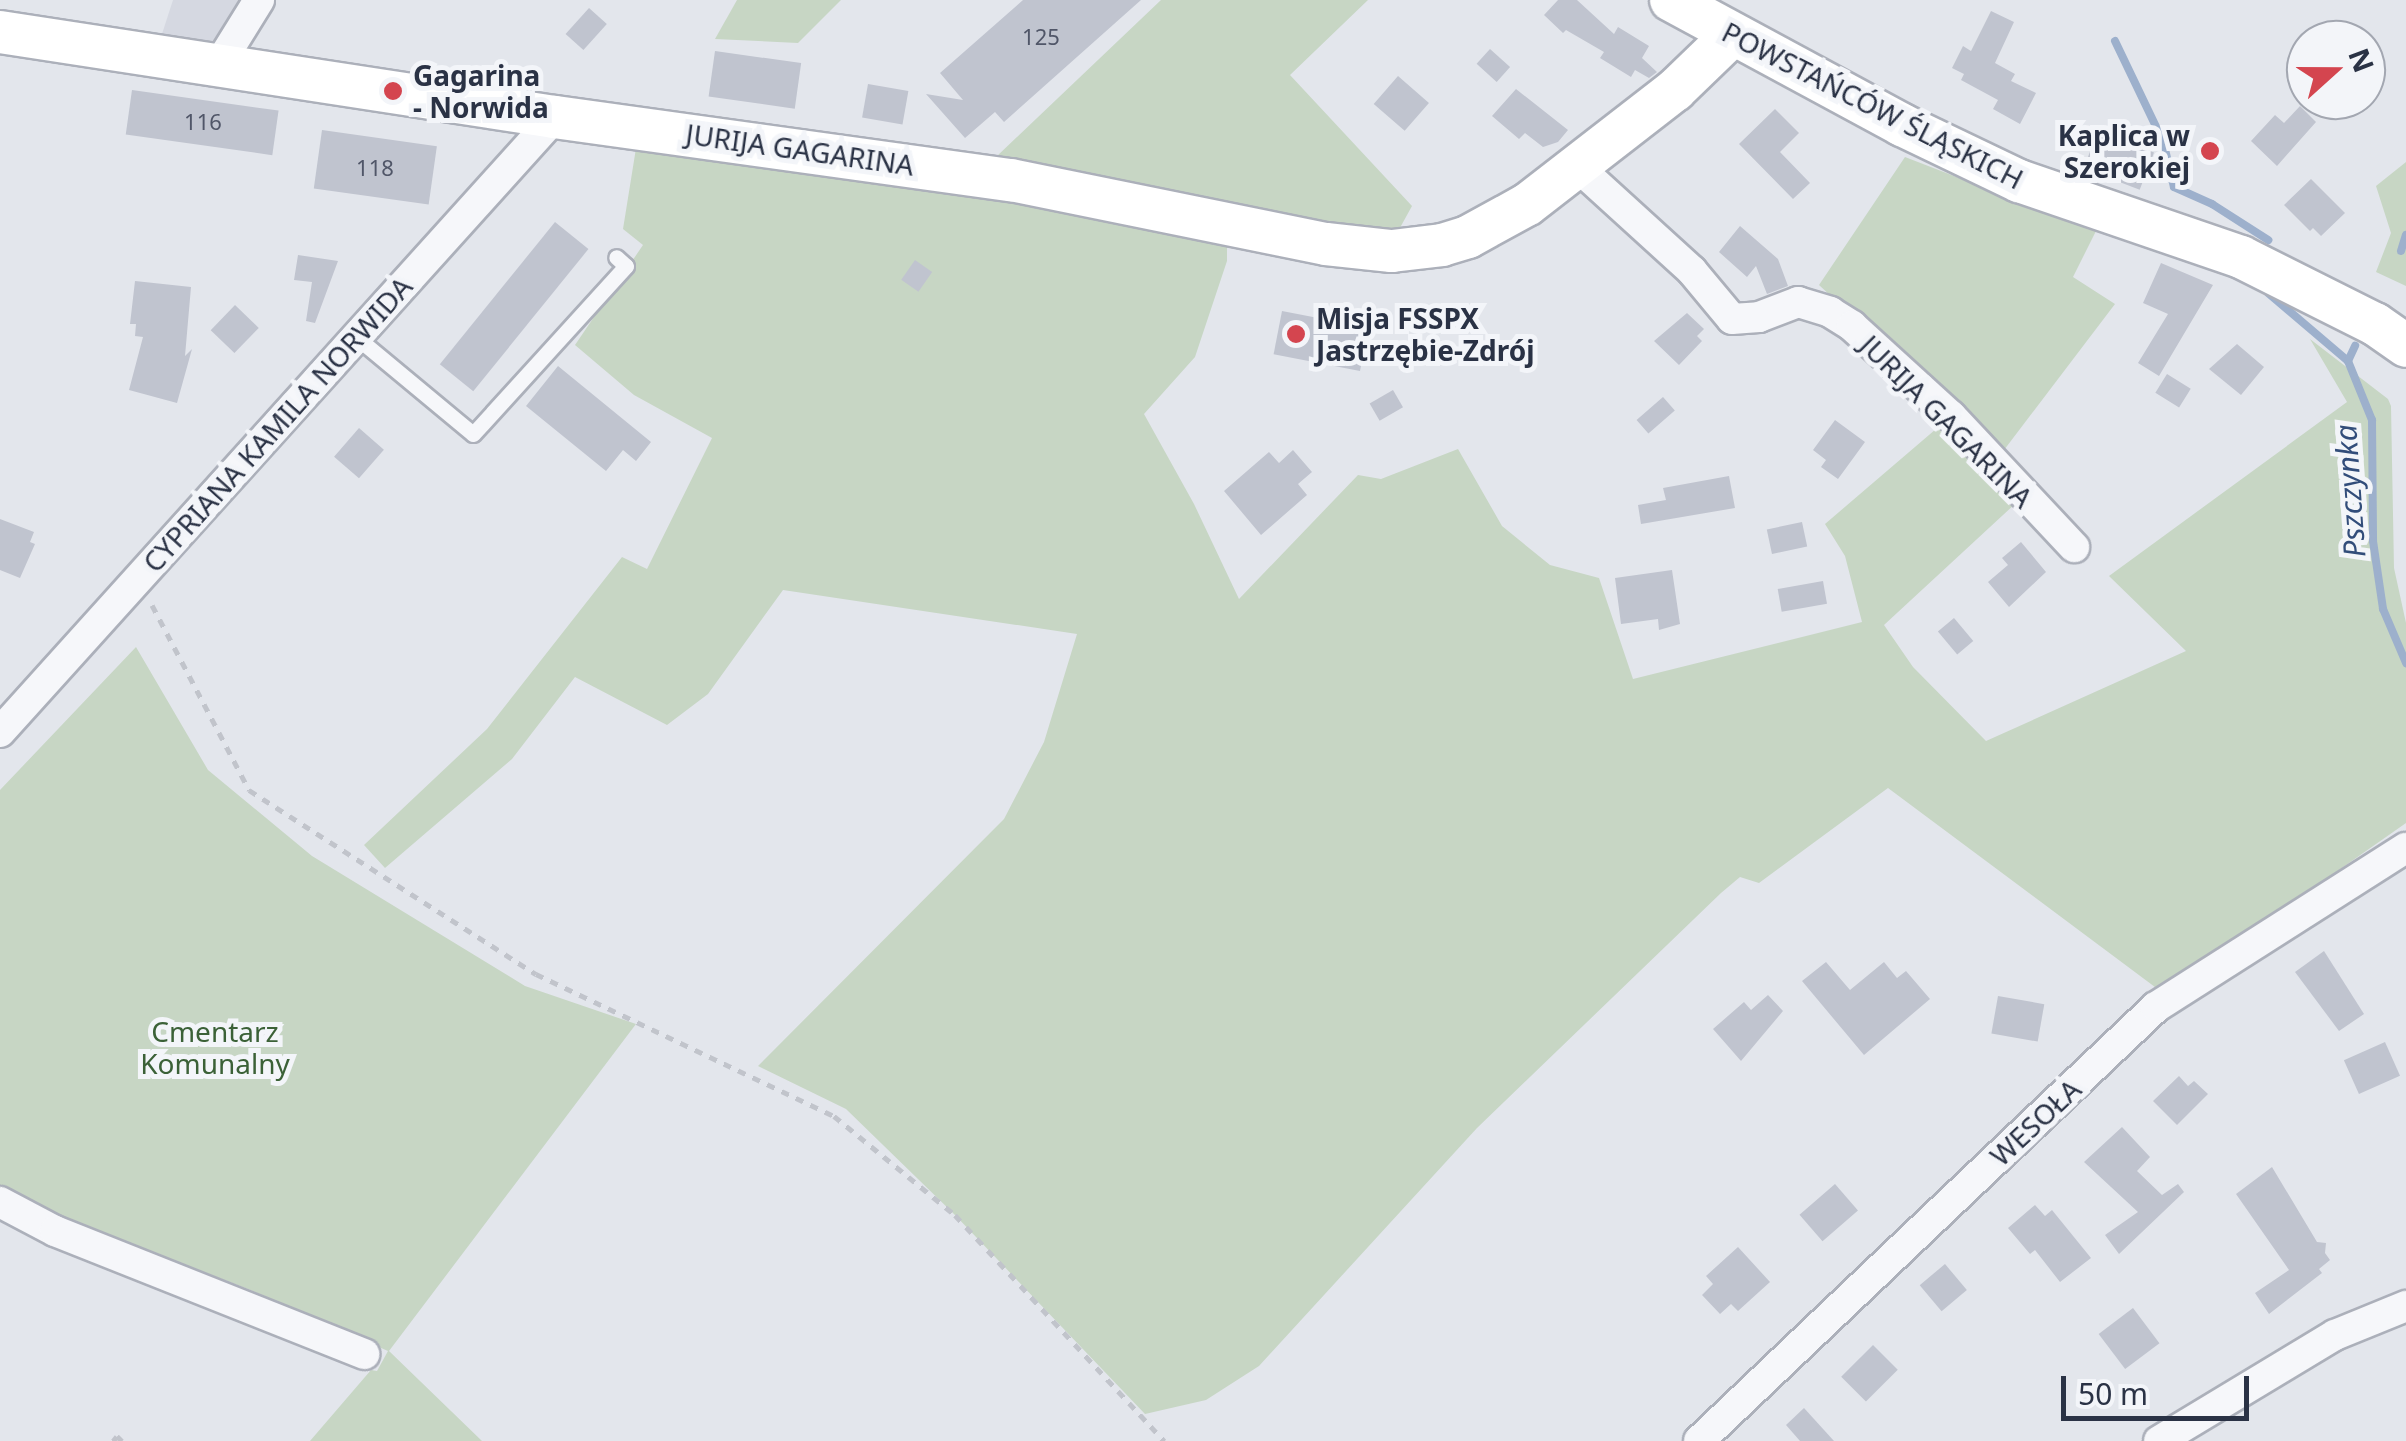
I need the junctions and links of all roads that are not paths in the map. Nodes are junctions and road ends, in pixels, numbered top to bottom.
1 (259, 0) edge
2 (1671, 0) edge
3 (0, 32) edge
4 (1732, 36) junction
5 (220, 63) junction
6 (554, 116) junction
7 (1579, 168) junction
8 (616, 258) dead end
9 (355, 336) junction
10 (2406, 346) edge
11 (2074, 548) dead end
12 (0, 732) edge
13 (2406, 848) edge
14 (0, 1202) edge
15 (2406, 1306) edge
16 (364, 1354) dead end
17 (1699, 1441) edge
18 (2160, 1441) edge

1 - 5 street
2 - 4 street, POWSTAŃCÓW ŚLĄSKICH
3 - 5 street, JURIJA GAGARINA
4 - 7 street, JURIJA GAGARINA
4 - 10 street, POWSTAŃCÓW ŚLĄSKICH
5 - 6 street, JURIJA GAGARINA
6 - 7 street, JURIJA GAGARINA
6 - 9 street, CYPRIANA KAMILA NORWIDA
7 - 11 street, JURIJA GAGARINA
8 - 9 lane
9 - 12 street, CYPRIANA KAMILA NORWIDA
13 - 17 street, WESOŁA
14 - 16 street
15 - 18 street

